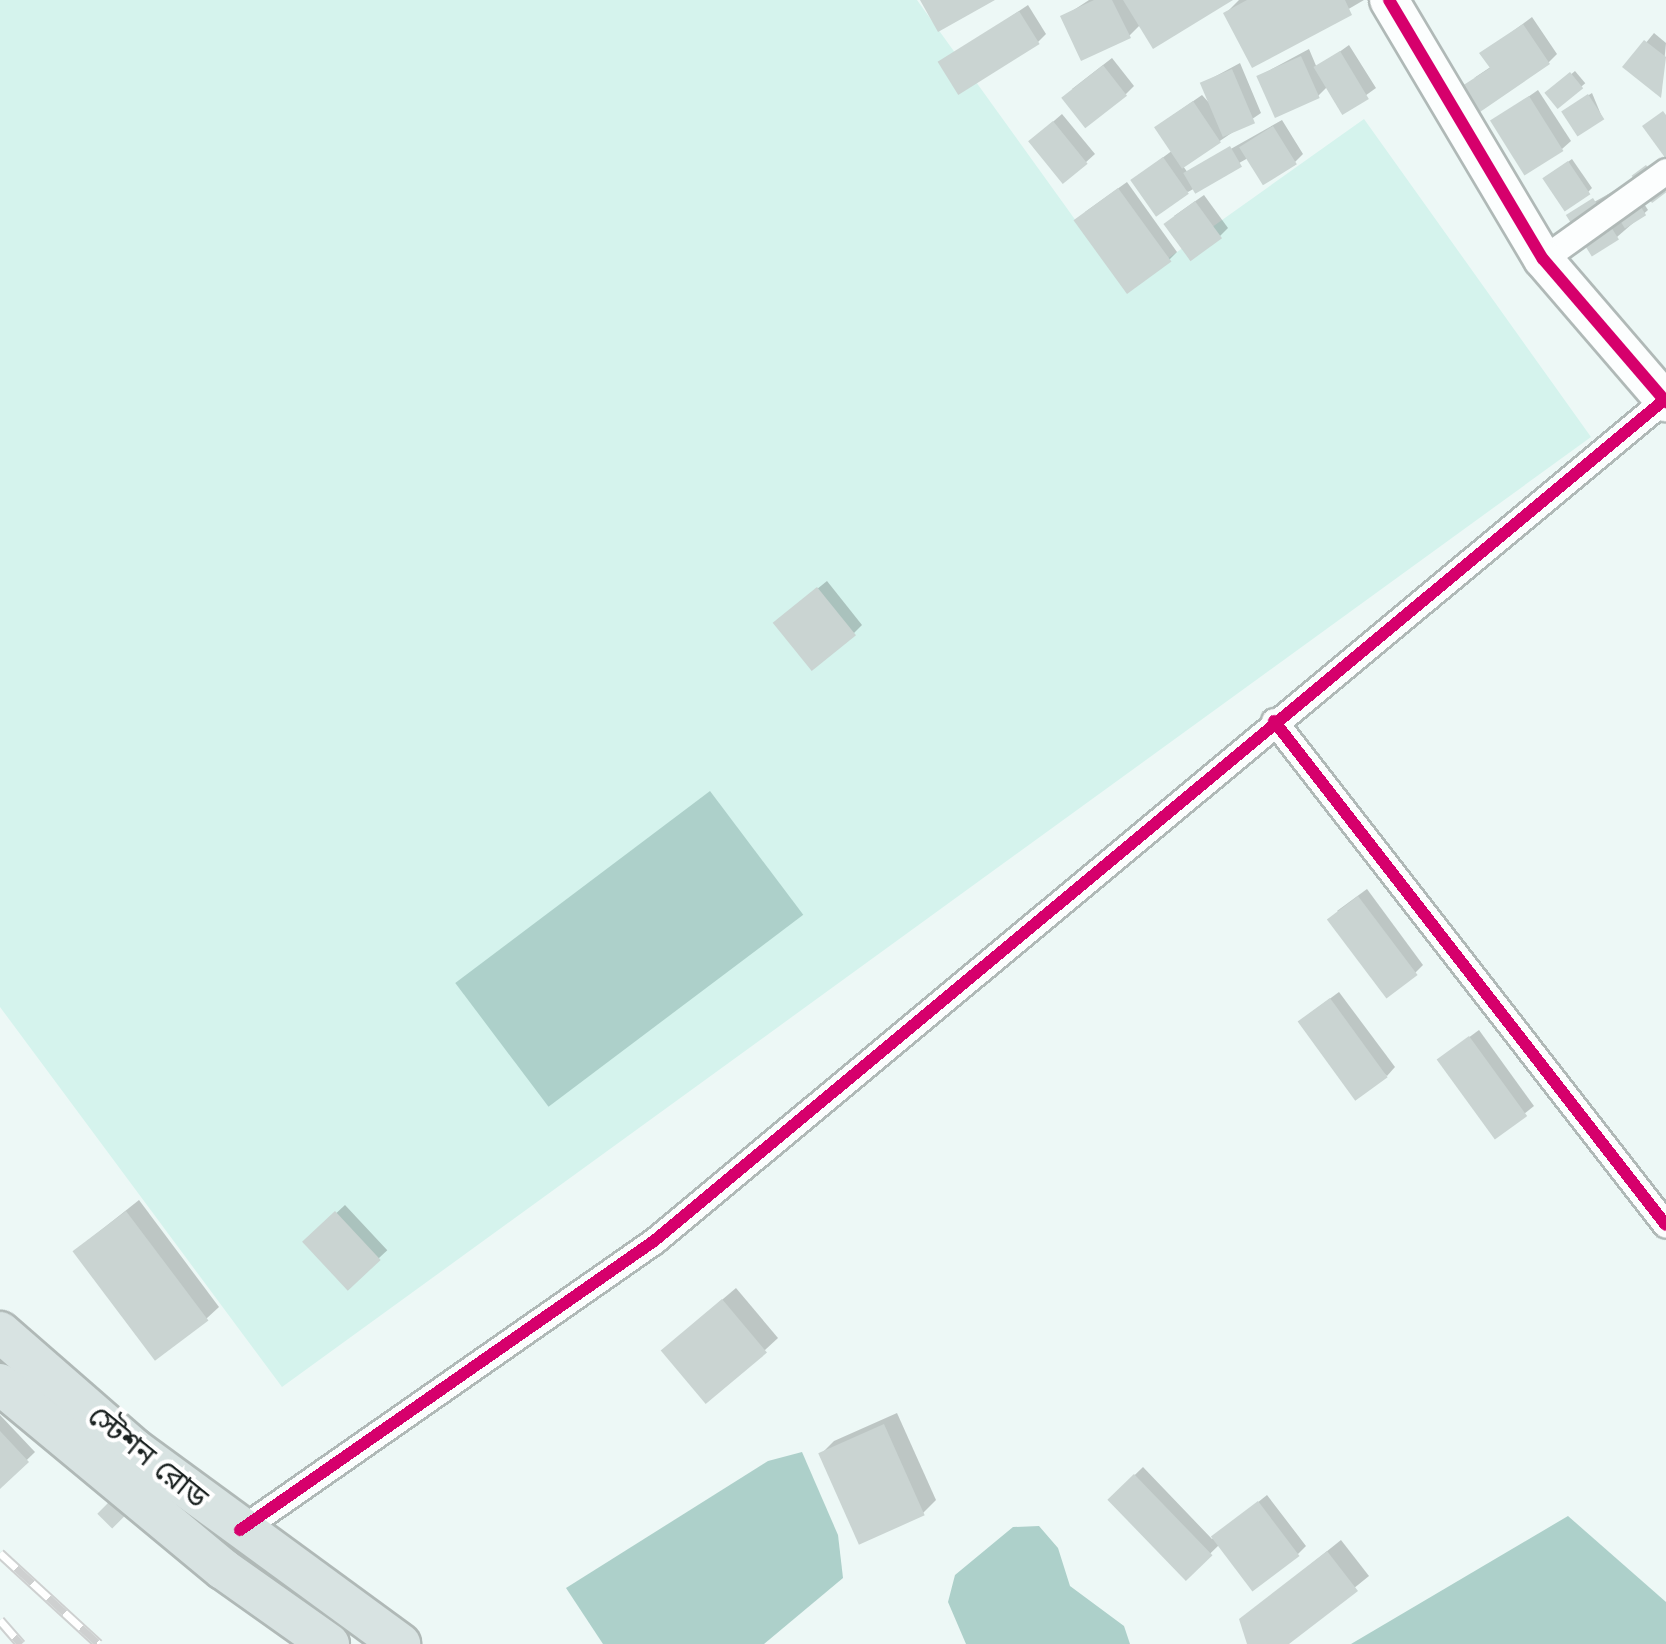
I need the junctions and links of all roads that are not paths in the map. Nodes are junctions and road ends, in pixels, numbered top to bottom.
1 (1389, 0) edge
2 (1666, 170) edge
3 (1543, 259) junction
4 (1665, 401) edge
5 (1274, 721) junction
6 (1666, 1226) edge
7 (0, 1332) edge
8 (0, 1384) edge
9 (240, 1530) junction
10 (329, 1644) edge
11 (400, 1644) edge

1 - 3 street
2 - 3 street
3 - 4 street
4 - 5 street
5 - 6 street
5 - 9 street
7 - 9 main road, স্টেশন রোড
8 - 10 main road, স্টেশন রোড
9 - 11 main road, স্টেশন রোড

